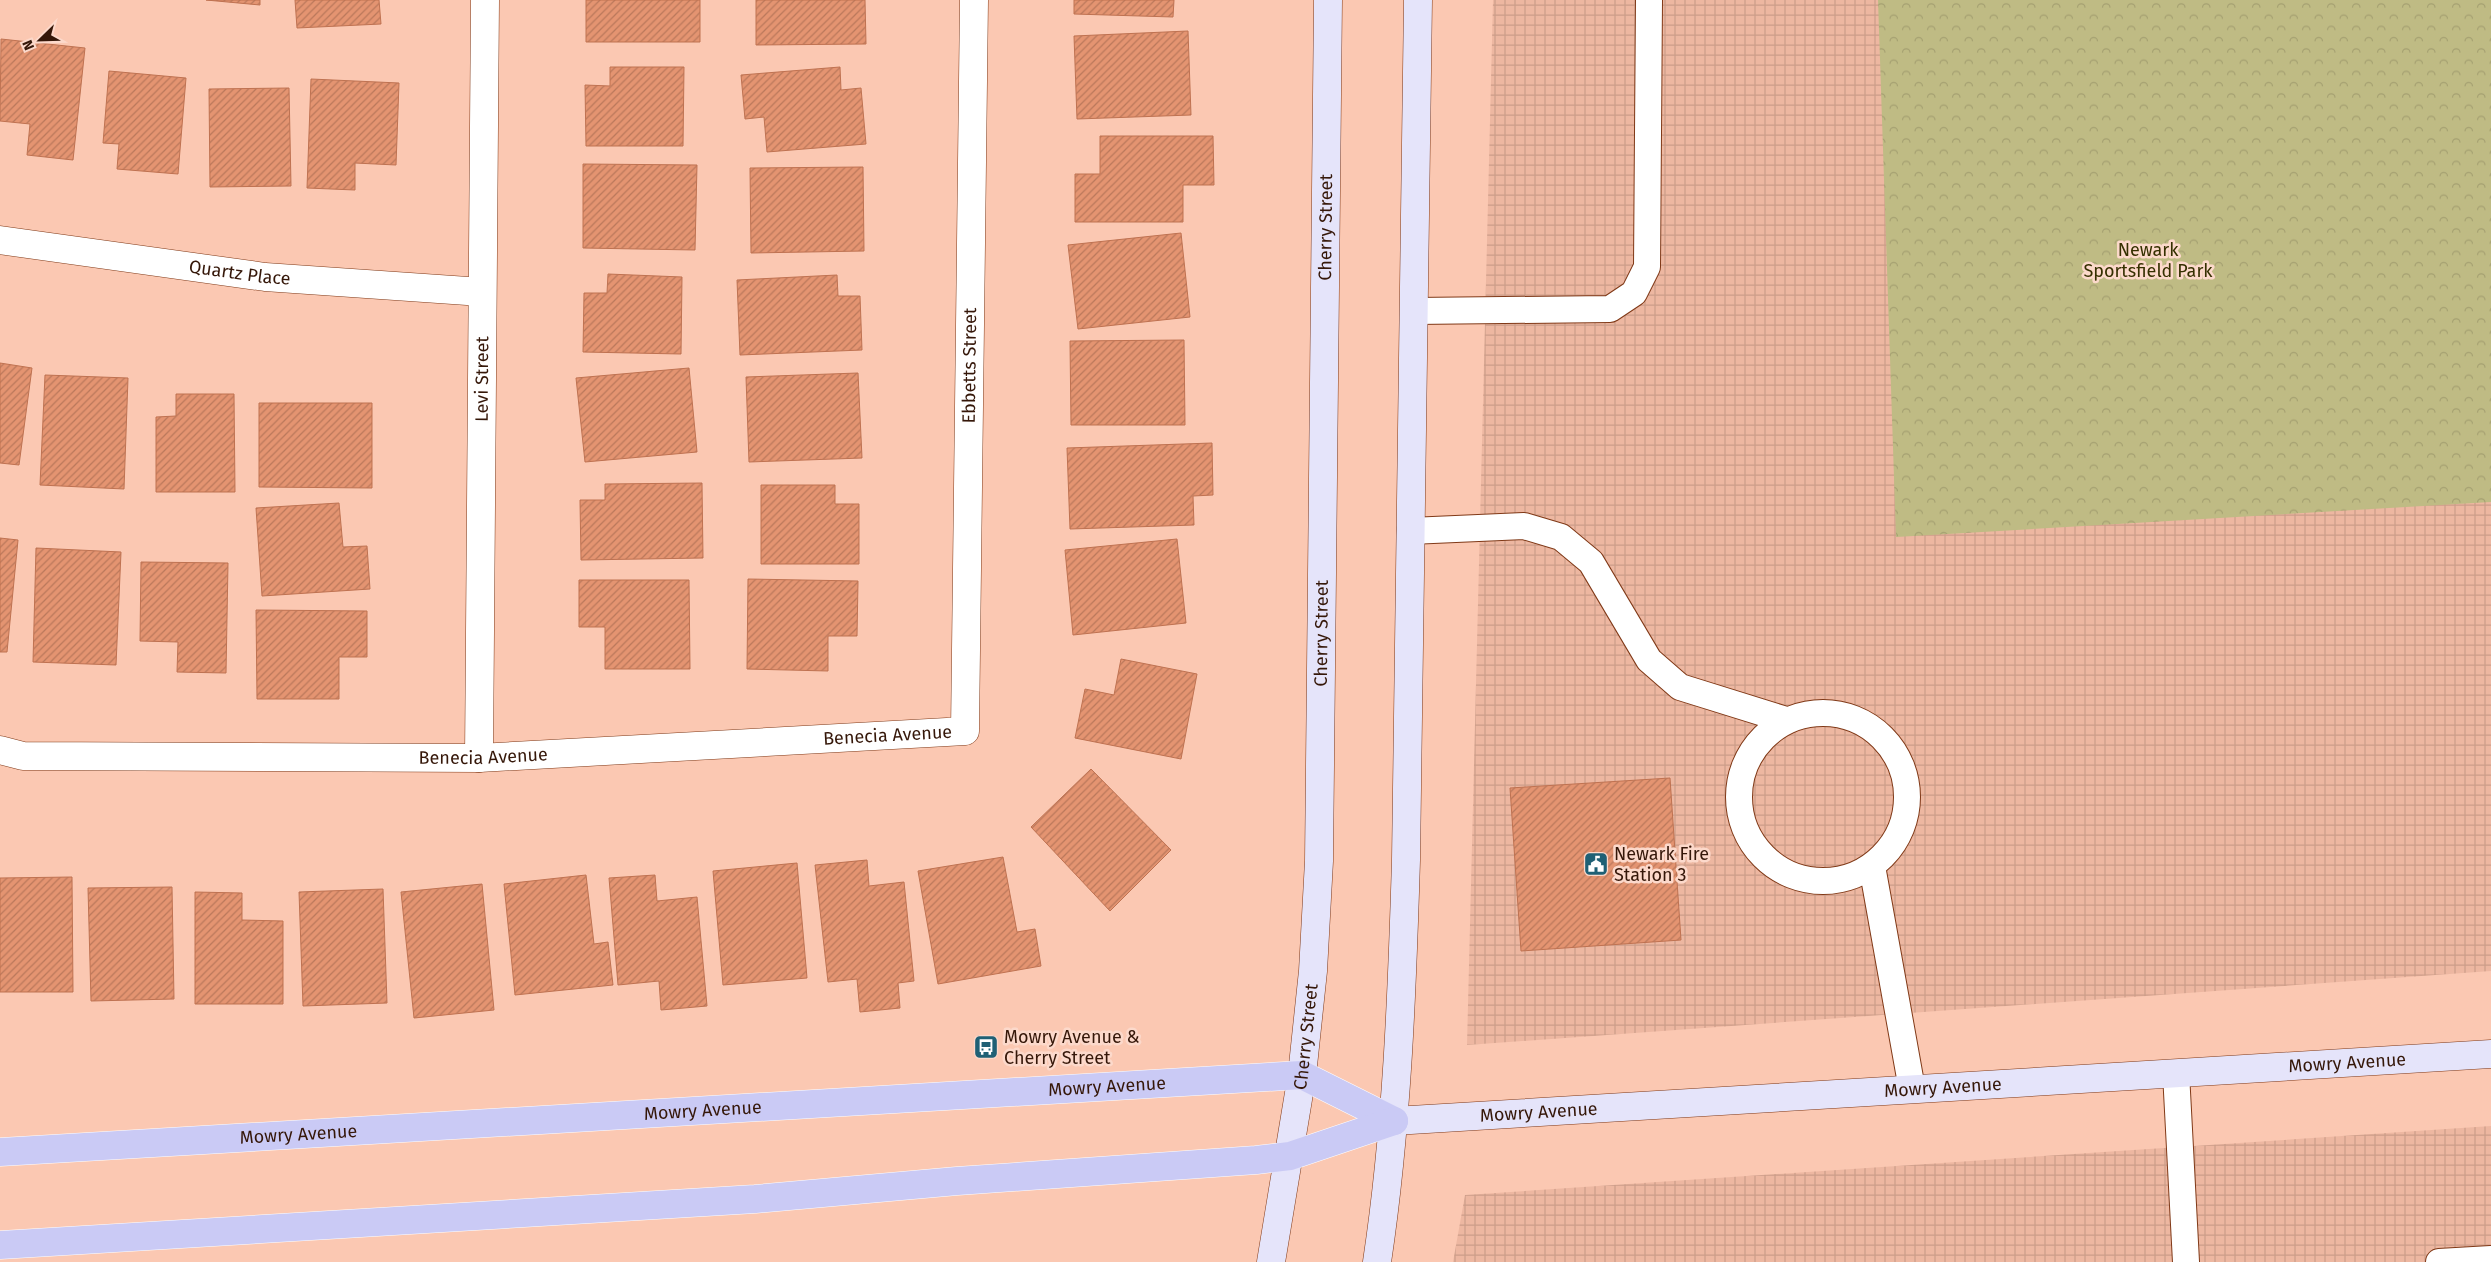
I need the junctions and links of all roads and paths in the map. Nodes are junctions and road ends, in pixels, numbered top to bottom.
1 (485, 0) edge
2 (974, 0) edge
3 (1328, 0) edge
4 (1418, 0) edge
5 (1649, 0) edge
6 (0, 240) edge
7 (482, 292) junction
8 (1414, 311) junction
9 (1410, 531) junction
10 (1786, 720) junction
11 (965, 731) joint
12 (0, 750) edge
13 (479, 758) junction
14 (1872, 866) junction
15 (2491, 1054) edge
16 (2176, 1073) junction
17 (1302, 1075) junction
18 (1912, 1089) junction
19 (1394, 1121) junction
20 (0, 1152) edge
21 (1290, 1156) junction
22 (0, 1245) edge
23 (2491, 1258) edge
24 (1271, 1262) edge
25 (1377, 1262) edge
26 (2186, 1262) edge
27 (2439, 1262) edge

1 - 7 street, Levi Street
2 - 11 street, Ebbetts Street
3 - 17 main road, Cherry Street
4 - 8 main road
5 - 8 lane
6 - 7 street, Quartz Place
7 - 13 street, Levi Street
8 - 9 main road
9 - 10 lane
9 - 19 main road
10 - 14 lane
10 - 14 lane
11 - 13 street, Benecia Avenue
12 - 13 street, Benecia Avenue
14 - 18 lane
15 - 16 main road, Mowry Avenue
16 - 18 main road, Mowry Avenue
16 - 26 lane
17 - 19 main road, Mowry Avenue
17 - 20 main road, Mowry Avenue
17 - 21 main road, Cherry Street
18 - 19 main road, Mowry Avenue
19 - 21 main road, Mowry Avenue
19 - 25 main road
21 - 22 main road, Mowry Avenue
21 - 24 main road, Cherry Street
23 - 27 lane

